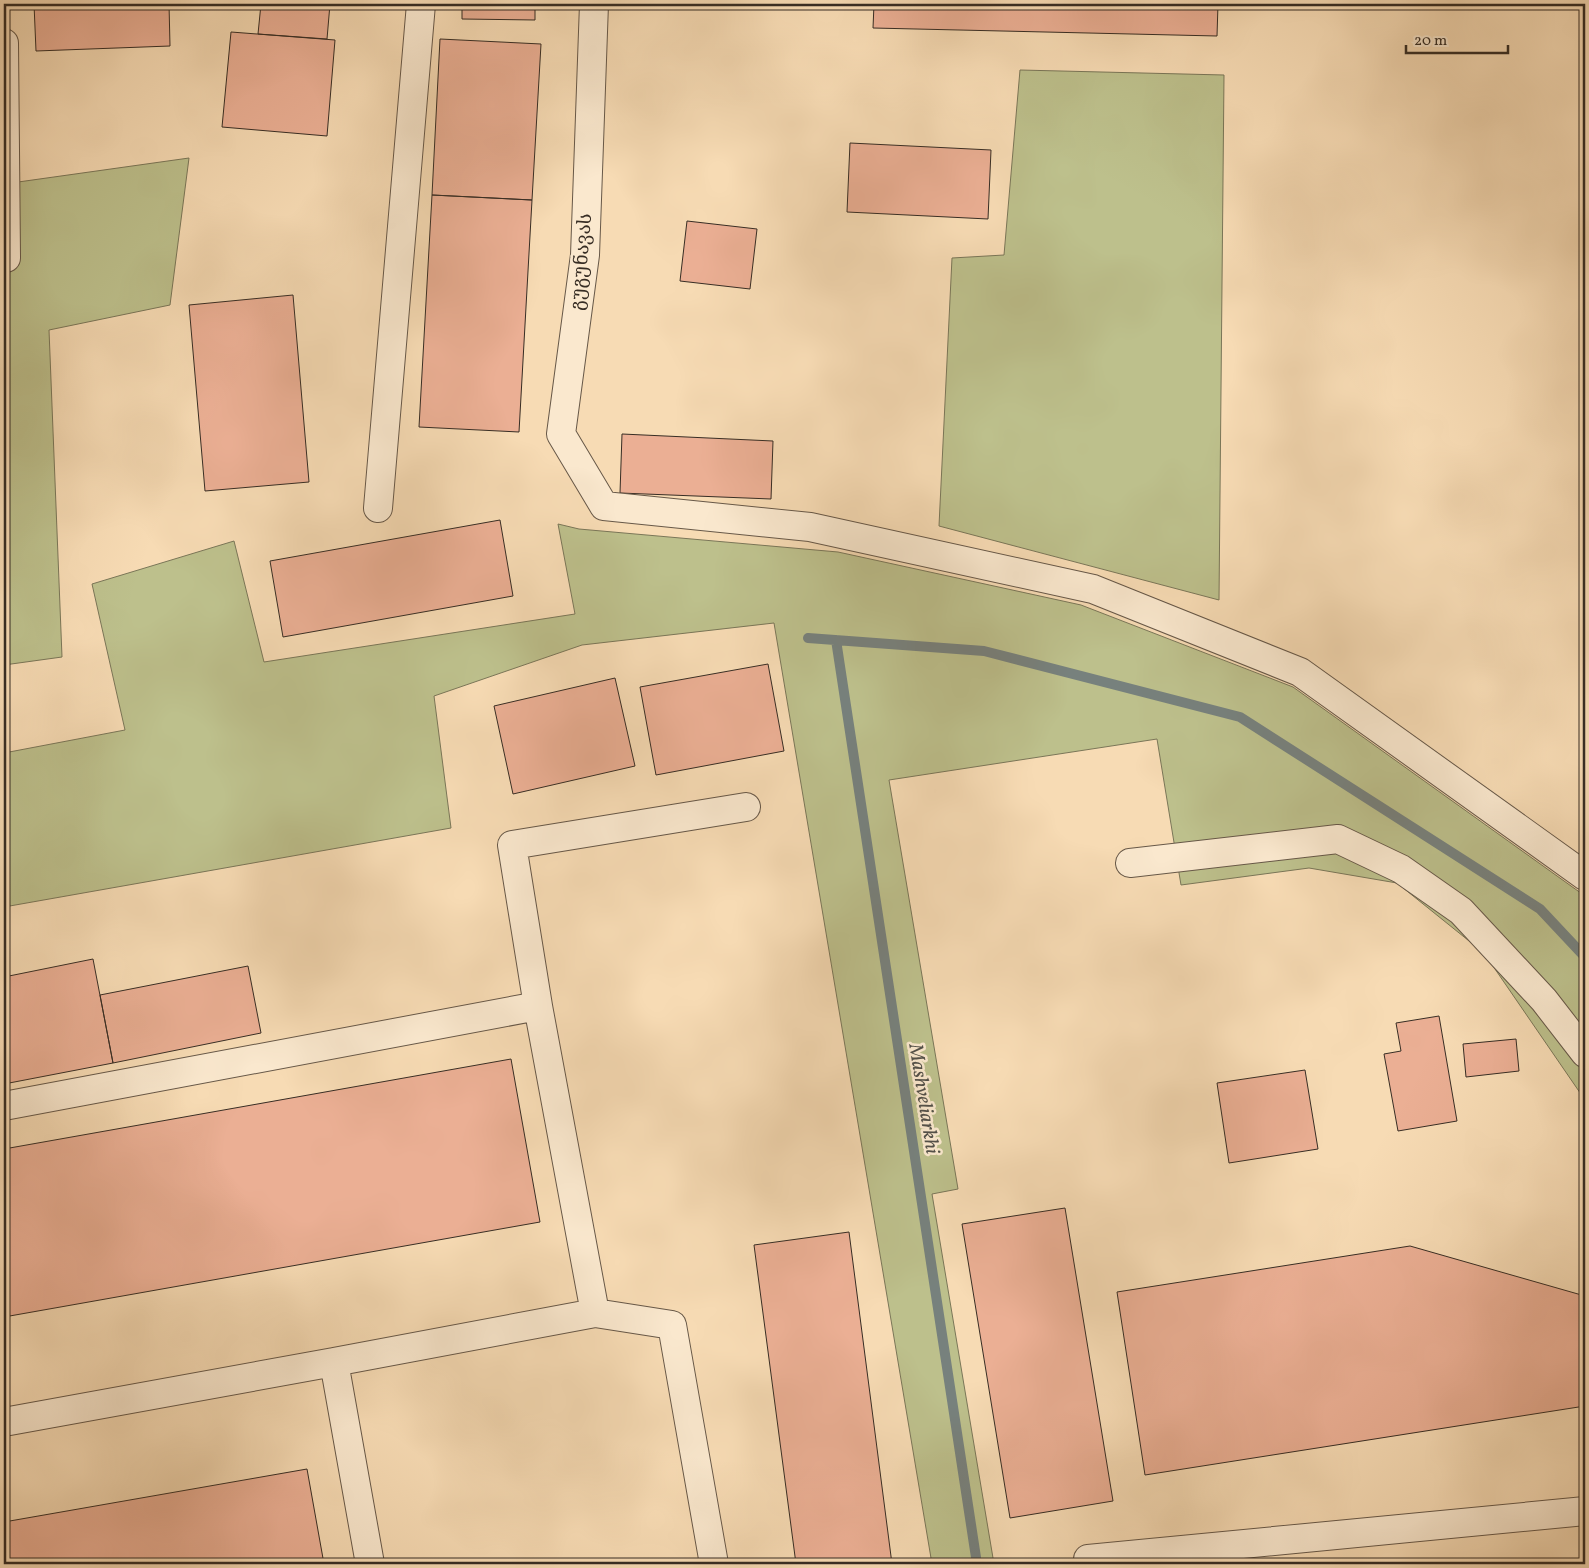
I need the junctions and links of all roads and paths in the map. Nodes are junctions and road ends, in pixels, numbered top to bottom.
1 (421, 4) edge
2 (594, 4) edge
3 (4, 43) edge
4 (6, 258) dead end
5 (378, 508) dead end
6 (746, 807) dead end
7 (1130, 864) dead end
8 (1585, 876) edge
9 (538, 1006) junction
10 (1585, 1053) edge
11 (4, 1106) edge
12 (595, 1313) junction
13 (334, 1362) junction
14 (4, 1422) edge
15 (1585, 1511) edge
16 (1088, 1559) dead end
17 (370, 1564) edge
18 (714, 1564) edge

1 - 5 street
2 - 8 street, გუგუნავას
3 - 4 street
6 - 9 street
7 - 10 street
9 - 11 street
9 - 12 street
12 - 13 street
12 - 18 street
13 - 14 street
13 - 17 street
15 - 16 street

